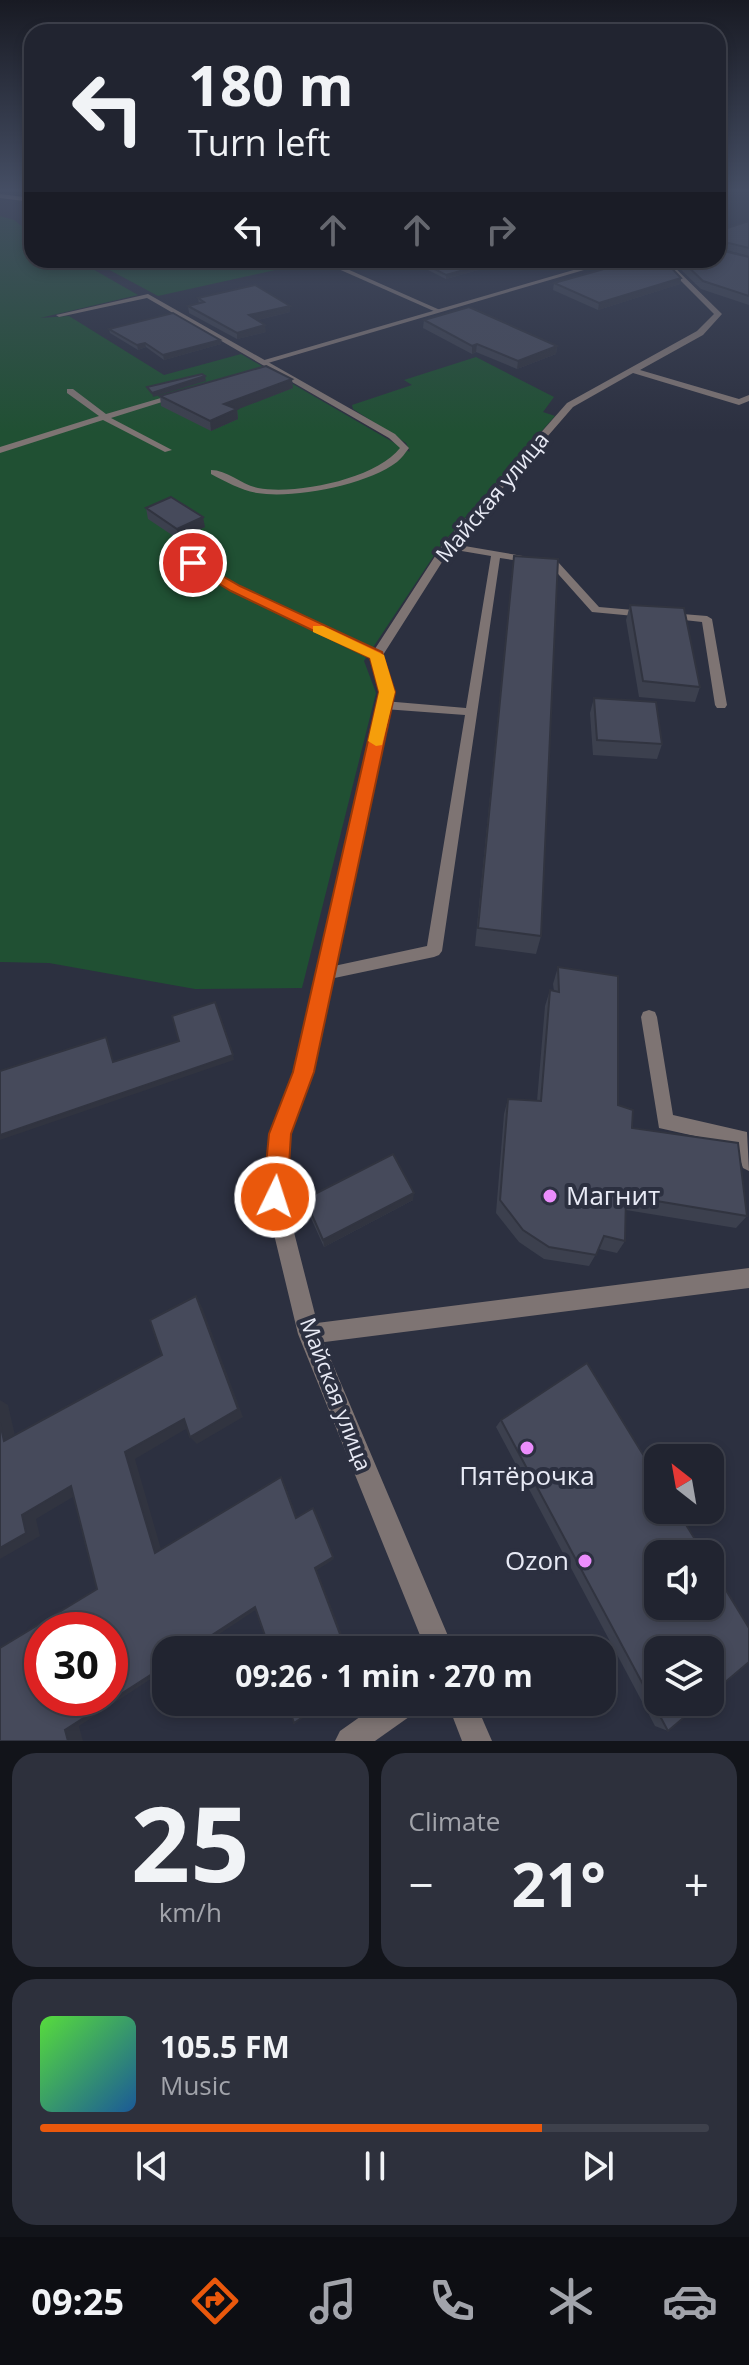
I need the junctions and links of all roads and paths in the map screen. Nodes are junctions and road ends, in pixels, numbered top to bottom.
1 (343, 269) edge
2 (672, 269) edge
3 (578, 270) edge
4 (438, 311) junction
5 (59, 315) dead end
6 (269, 363) junction
7 (259, 370) edge
8 (631, 370) junction
9 (70, 391) dead end
10 (189, 391) edge
11 (749, 398) edge
12 (105, 417) junction
13 (0, 450) edge
14 (168, 450) dead end
15 (214, 472) dead end
16 (447, 546) junction
17 (171, 550) dead end
18 (496, 554) junction
19 (377, 655) junction
20 (384, 705) junction
21 (721, 705) dead end
22 (471, 712) junction
23 (325, 974) junction
24 (649, 1017) dead end
25 (749, 1162) edge
26 (749, 1278) edge
27 (309, 1334) junction
28 (434, 1636) edge
29 (386, 1716) edge
30 (467, 1716) edge
31 (350, 1741) edge
32 (477, 1741) edge

1 - 4 lane
2 - 8 street, Майская улица
3 - 4 street
4 - 6 street
5 - 6 lane
6 - 7 lane
6 - 15 lane
8 - 11 street
8 - 16 street, Майская улица
9 - 12 lane
10 - 12 lane
12 - 13 lane
12 - 14 lane
16 - 18 lane
16 - 19 street, Майская улица
17 - 19 lane
18 - 21 lane
18 - 22 lane
19 - 20 street, Майская улица
20 - 22 lane
20 - 23 street, Майская улица
22 - 23 lane
23 - 27 street, Майская улица
24 - 25 lane
26 - 27 lane
27 - 28 street, Майская улица
29 - 31 street
30 - 32 street

